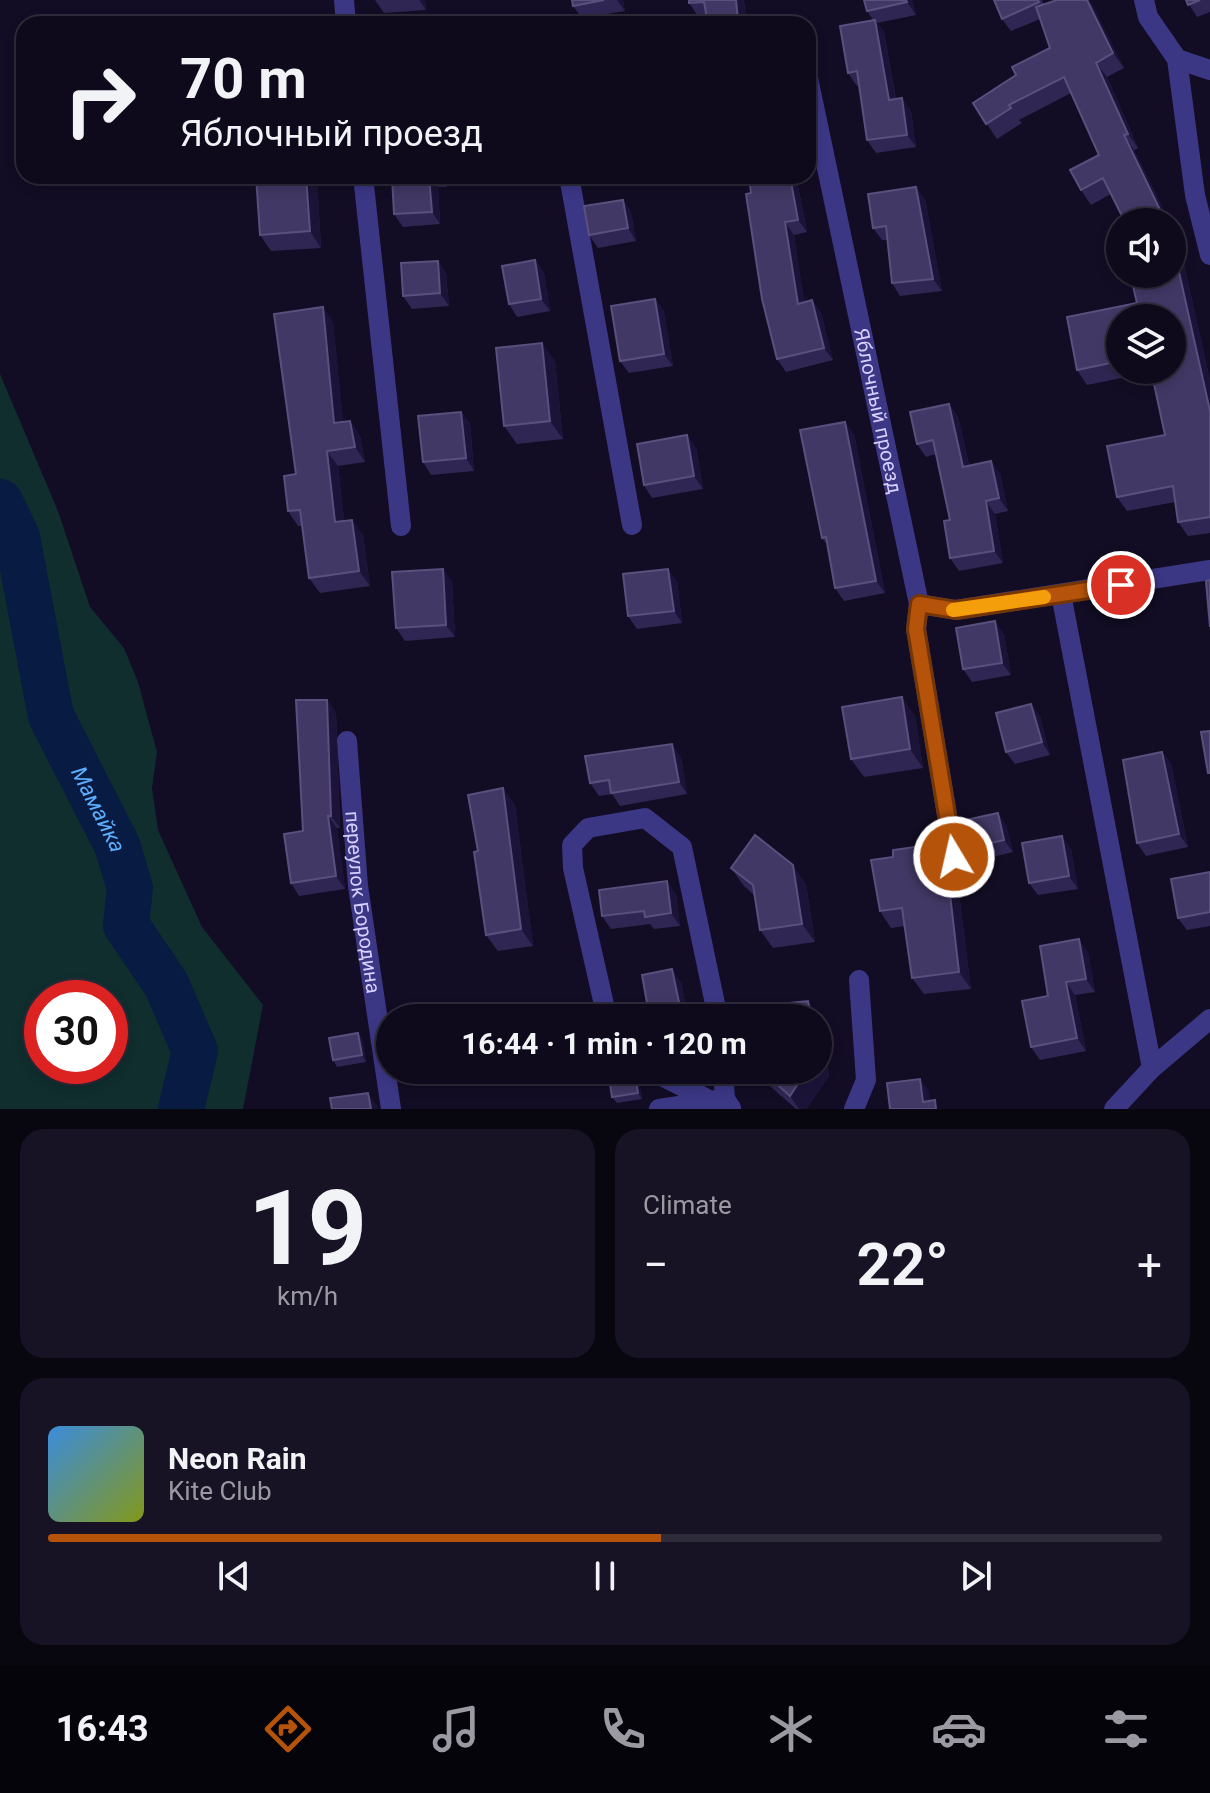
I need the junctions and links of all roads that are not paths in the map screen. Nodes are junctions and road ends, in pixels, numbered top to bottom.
1 (1144, 0) edge
2 (1177, 59) junction
3 (1210, 70) edge
4 (816, 116) edge
5 (364, 184) edge
6 (570, 184) edge
7 (1210, 255) edge
8 (632, 525) dead end
9 (401, 526) dead end
10 (1210, 570) edge
11 (1061, 594) junction
12 (919, 604) junction
13 (347, 741) dead end
14 (954, 857) dead end
15 (859, 980) dead end
16 (604, 1004) edge
17 (715, 1004) edge
18 (1210, 1019) edge
19 (1152, 1068) junction
20 (681, 1084) edge
21 (723, 1103) edge
22 (391, 1109) edge
23 (659, 1109) edge
24 (854, 1109) edge
25 (1114, 1109) edge

1 - 2 street
2 - 3 street
2 - 7 street
4 - 12 street, Яблочный проезд
5 - 9 street
6 - 8 street
10 - 11 street
11 - 12 street
11 - 19 street
12 - 14 street, Яблочный проезд
13 - 22 street, переулок Бородина
15 - 24 street
16 - 17 street
18 - 19 street
19 - 25 street
20 - 21 street
21 - 23 street

